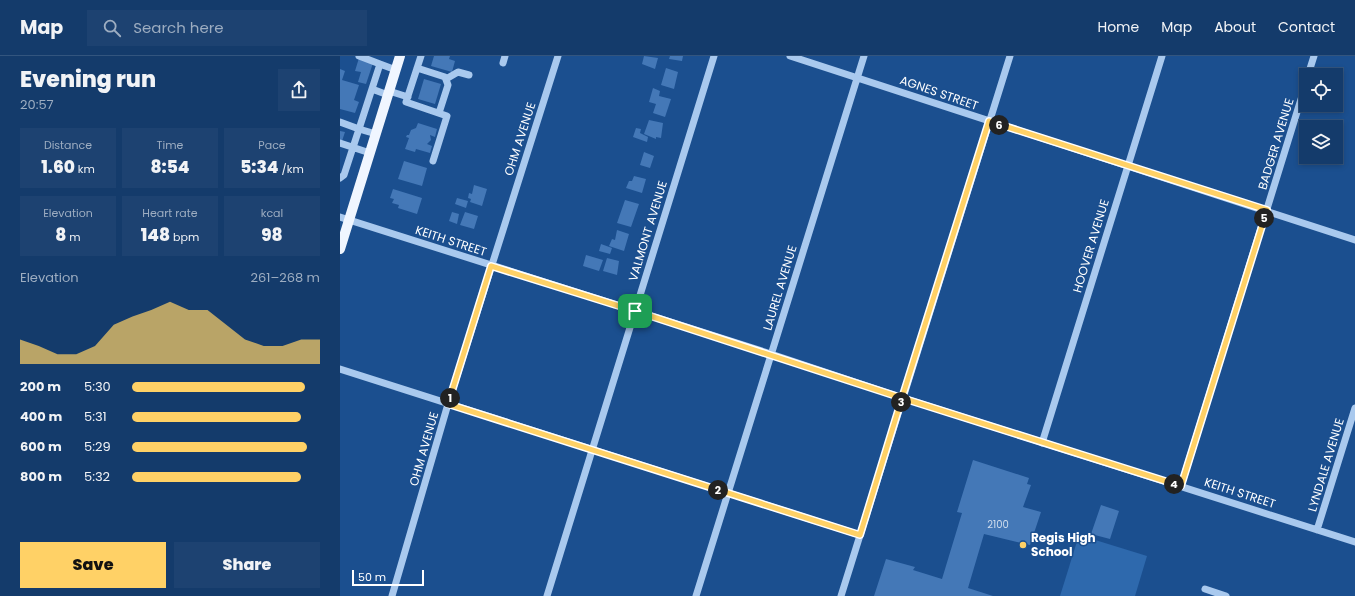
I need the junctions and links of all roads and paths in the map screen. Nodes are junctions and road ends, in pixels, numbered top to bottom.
1 (359, 56) edge
2 (400, 56) edge
3 (421, 56) edge
4 (558, 56) edge
5 (714, 56) edge
6 (790, 56) edge
7 (864, 56) edge
8 (1010, 56) edge
9 (1162, 56) edge
10 (1314, 56) edge
11 (380, 64) junction
12 (417, 68) junction
13 (1310, 68) edge
14 (396, 70) junction
15 (469, 75) dead end
16 (857, 77) junction
17 (446, 79) junction
18 (372, 89) junction
19 (389, 93) junction
20 (408, 97) junction
21 (1299, 106) edge
22 (439, 113) junction
23 (989, 121) junction
24 (340, 122) edge
25 (359, 129) junction
26 (376, 134) junction
27 (340, 143) edge
28 (354, 147) junction
29 (370, 154) junction
30 (433, 162) dead end
31 (1127, 166) junction
32 (340, 178) edge
33 (1267, 210) junction
34 (345, 219) edge
35 (1355, 240) edge
36 (340, 249) edge
37 (491, 266) junction
38 (635, 311) junction
39 (771, 354) junction
40 (340, 369) edge
41 (902, 398) junction
42 (448, 404) junction
43 (1355, 408) edge
44 (1042, 443) junction
45 (592, 449) junction
46 (1181, 486) junction
47 (728, 494) junction
48 (1317, 530) junction
49 (860, 535) junction
50 (1355, 542) edge
51 (1205, 589) dead end
52 (392, 596) edge
53 (547, 596) edge
54 (696, 596) edge
55 (841, 596) edge
56 (1226, 596) edge

1 - 11 street
2 - 14 main road
3 - 12 street
4 - 37 street, OHM AVENUE
5 - 38 street, VALMONT AVENUE
6 - 16 street, AGNES STREET
7 - 16 street, LAUREL AVENUE
8 - 23 street
9 - 31 street, HOOVER AVENUE
10 - 13 street
11 - 14 street
11 - 18 street
12 - 17 street
12 - 20 street
14 - 19 main road
15 - 17 street
16 - 23 street, AGNES STREET
16 - 39 street, LAUREL AVENUE
17 - 22 street
18 - 19 street
18 - 25 street
19 - 20 street
19 - 26 main road
20 - 22 street
21 - 33 street, BADGER AVENUE
22 - 30 street
23 - 31 street, AGNES STREET
23 - 41 street
24 - 25 street
25 - 26 street
25 - 28 street
26 - 29 main road
27 - 28 street
28 - 29 street
28 - 32 street
29 - 34 main road
31 - 33 street, AGNES STREET
31 - 44 street, HOOVER AVENUE
33 - 35 street, AGNES STREET
33 - 46 street, BADGER AVENUE
34 - 36 main road
34 - 37 street, KEITH STREET
37 - 38 street, KEITH STREET
37 - 42 street, OHM AVENUE
38 - 39 street, KEITH STREET
38 - 45 street, VALMONT AVENUE
39 - 41 street, KEITH STREET
39 - 47 street, LAUREL AVENUE
40 - 42 street
41 - 44 street, KEITH STREET
41 - 49 street
42 - 45 street
42 - 52 street, OHM AVENUE
43 - 48 street, LYNDALE AVENUE
44 - 46 street, KEITH STREET
45 - 47 street
45 - 53 street, VALMONT AVENUE
46 - 48 street, KEITH STREET
47 - 49 street
47 - 54 street, LAUREL AVENUE
48 - 50 street, KEITH STREET
49 - 55 street
51 - 56 street

